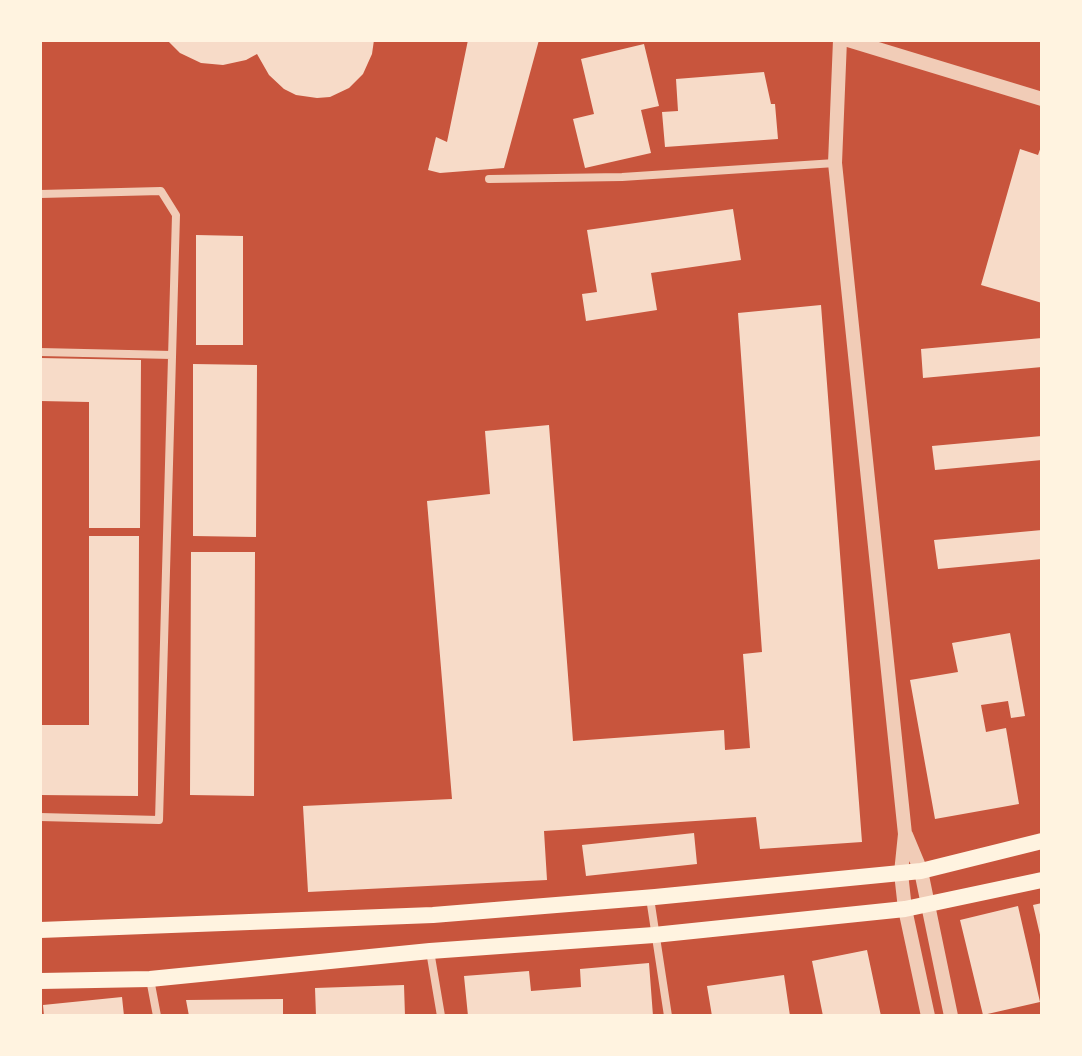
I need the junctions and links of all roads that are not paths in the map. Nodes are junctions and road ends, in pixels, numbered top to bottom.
1 (840, 40) edge
2 (848, 40) edge
3 (1042, 99) edge
4 (835, 163) junction
5 (489, 179) dead end
6 (40, 194) edge
7 (40, 352) edge
8 (172, 355) junction
9 (40, 817) edge
10 (905, 834) junction
11 (1042, 841) edge
12 (921, 871) junction
13 (901, 873) junction
14 (1042, 880) edge
15 (650, 897) junction
16 (928, 905) junction
17 (905, 909) junction
18 (40, 930) edge
19 (654, 935) junction
20 (430, 951) junction
21 (150, 979) junction
22 (40, 981) edge
23 (157, 1016) edge
24 (441, 1016) edge
25 (668, 1016) edge
26 (928, 1016) edge
27 (951, 1016) edge

1 - 4 street
2 - 3 street
4 - 5 street
4 - 10 street
6 - 8 street
7 - 8 street
8 - 9 street
10 - 12 street
10 - 13 street
11 - 12 main road
12 - 13 main road
12 - 16 street
13 - 15 main road
13 - 17 street
14 - 16 main road
15 - 18 main road
15 - 19 street
16 - 17 main road
16 - 27 street
17 - 19 main road
17 - 26 street
19 - 20 main road
19 - 25 street
20 - 21 main road
20 - 24 street
21 - 22 main road
21 - 23 street

